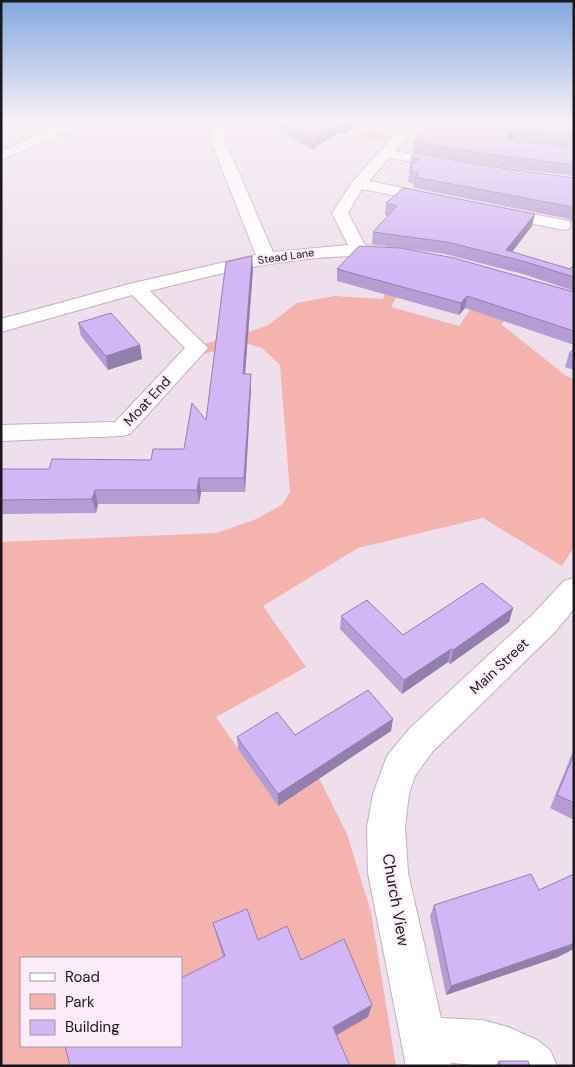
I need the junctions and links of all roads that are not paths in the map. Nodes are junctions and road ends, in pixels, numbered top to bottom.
1 (230, 171) edge
2 (370, 171) edge
3 (358, 184) junction
4 (451, 202) edge
5 (479, 208) edge
6 (563, 226) dead end
7 (359, 249) junction
8 (414, 254) edge
9 (266, 257) junction
10 (136, 288) junction
11 (1, 326) edge
12 (1, 433) edge
13 (574, 589) edge
14 (420, 740) joint
15 (426, 1054) edge
16 (534, 1066) edge

1 - 9 street
2 - 3 street
3 - 4 street
3 - 7 street
5 - 6 street
7 - 8 street, Stead Lane
7 - 9 street, Stead Lane
9 - 10 street, Stead Lane
10 - 11 street, Stead Lane
10 - 12 street, Moat End
13 - 14 street, Main Street
14 - 15 street, Church View
15 - 16 street

